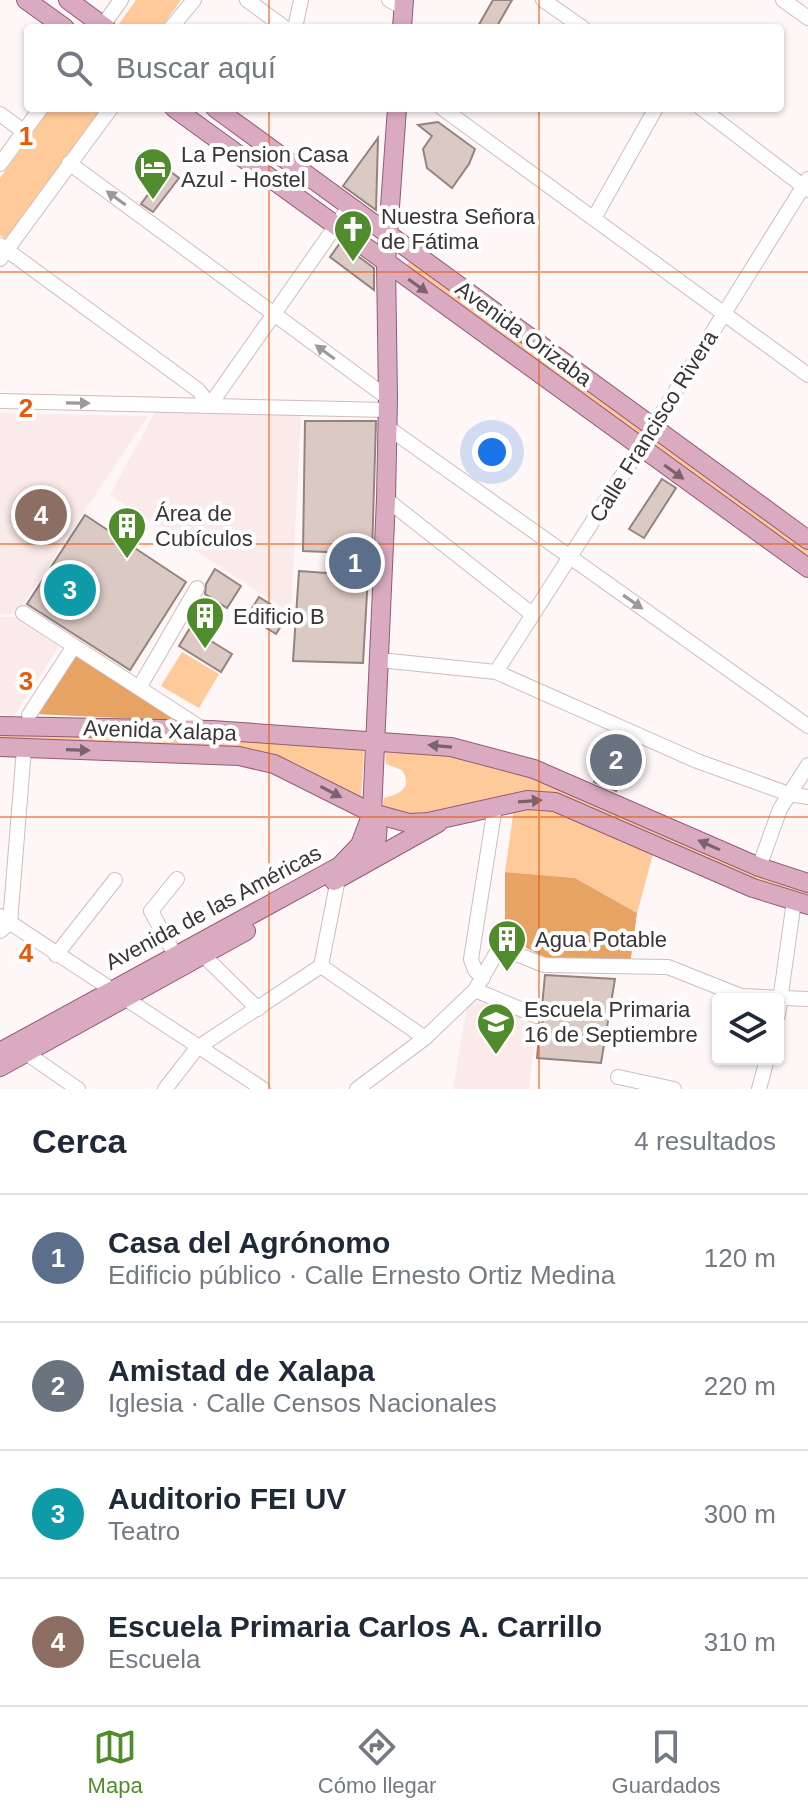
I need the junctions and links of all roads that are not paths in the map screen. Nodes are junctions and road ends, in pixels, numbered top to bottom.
1 (26, 0) edge
2 (68, 0) edge
3 (121, 0) edge
4 (194, 0) edge
5 (247, 0) edge
6 (301, 0) edge
7 (543, 0) edge
8 (557, 0) edge
9 (783, 0) edge
10 (399, 3) edge
11 (808, 18) edge
12 (59, 24) edge
13 (99, 24) edge
14 (105, 24) edge
15 (174, 24) edge
16 (280, 24) edge
17 (296, 24) edge
18 (402, 24) edge
19 (577, 24) edge
20 (591, 24) edge
21 (38, 112) edge
22 (108, 112) edge
23 (179, 112) edge
24 (220, 112) edge
25 (396, 112) edge
26 (448, 112) edge
27 (654, 112) edge
28 (706, 112) edge
29 (0, 114) edge
30 (23, 131) junction
31 (282, 158) junction
32 (69, 163) junction
33 (0, 164) edge
34 (267, 177) junction
35 (806, 185) edge
36 (349, 207) junction
37 (594, 218) junction
38 (335, 226) junction
39 (388, 234) junction
40 (2, 251) edge
41 (386, 263) junction
42 (273, 313) junction
43 (724, 314) junction
44 (808, 375) edge
45 (0, 401) edge
46 (210, 405) junction
47 (388, 412) junction
48 (652, 429) junction
49 (640, 447) junction
50 (386, 499) junction
51 (808, 540) edge
52 (569, 557) junction
53 (808, 568) edge
54 (197, 588) dead end
55 (23, 613) dead end
56 (532, 614) junction
57 (74, 646) junction
58 (380, 660) junction
59 (496, 672) junction
60 (139, 688) junction
61 (29, 715) dead end
62 (0, 726) edge
63 (808, 726) edge
64 (204, 730) junction
65 (377, 741) junction
66 (0, 747) edge
67 (24, 749) junction
68 (808, 765) edge
69 (789, 794) junction
70 (808, 797) edge
71 (495, 807) junction
72 (372, 813) junction
73 (449, 817) junction
74 (759, 867) junction
75 (359, 869) junction
76 (177, 879) dead end
77 (338, 879) junction
78 (115, 880) dead end
79 (808, 883) edge
80 (801, 903) edge
81 (3, 923) edge
82 (56, 955) junction
83 (175, 955) junction
84 (203, 955) junction
85 (321, 966) junction
86 (479, 984) junction
87 (733, 993) edge
88 (783, 993) edge
89 (118, 994) junction
90 (784, 997) edge
91 (808, 999) edge
92 (258, 1009) junction
93 (537, 1016) dead end
94 (425, 1038) junction
95 (197, 1048) junction
96 (0, 1052) edge
97 (26, 1053) junction
98 (765, 1065) edge
99 (0, 1067) edge
100 (618, 1077) dead end
101 (78, 1089) edge
102 (165, 1089) edge
103 (263, 1089) edge
104 (357, 1089) edge
105 (674, 1089) edge
106 (759, 1089) edge

1 - 12 main road
2 - 13 main road
3 - 14 street
4 - 15 street
5 - 16 street
6 - 17 street
7 - 19 street
8 - 20 street
9 - 11 street
10 - 18 main road
21 - 30 street
22 - 32 street
23 - 34 main road, Avenida Orizaba
24 - 31 main road, Avenida Orizaba
25 - 39 main road
26 - 37 street
27 - 37 street
28 - 35 street
29 - 30 street
30 - 33 street
31 - 34 street
31 - 36 main road, Avenida Orizaba
32 - 40 street
42 -> 32 street
34 - 38 main road, Avenida Orizaba
35 - 43 street, Calle Francisco Rivera
36 - 38 street
36 - 39 main road, Avenida Orizaba
37 - 43 street
38 - 41 main road, Avenida Orizaba
38 - 42 street
39 - 41 main road
39 - 48 main road, Avenida Orizaba
40 - 46 street
41 - 47 main road
41 -> 49 main road, Avenida Orizaba
42 - 46 street
47 -> 42 street
43 - 44 street
43 - 48 street, Calle Francisco Rivera
45 -> 46 street
46 - 47 street
47 - 50 main road
47 - 52 street
48 - 49 street, Calle Francisco Rivera
48 - 51 main road, Avenida Orizaba
49 - 52 street, Calle Francisco Rivera
49 -> 53 main road, Avenida Orizaba
50 - 56 street
50 - 58 main road
52 - 56 street, Calle Francisco Rivera
52 -> 63 street
54 - 60 street
55 - 57 street
56 - 59 street, Calle Francisco Rivera
57 - 60 street
57 - 61 street
58 - 59 street
58 - 65 main road
59 - 69 street
60 - 64 street
62 - 64 main road, Avenida Xalapa
64 - 65 main road, Avenida Xalapa
65 - 72 main road
74 -> 65 main road, Avenida Xalapa
66 - 67 main road, Avenida Xalapa
67 -> 72 main road, Avenida Xalapa
67 - 81 street
68 - 69 street
69 - 70 street
69 - 74 street
71 - 73 main road, Avenida Xalapa
71 -> 80 main road, Avenida Xalapa
71 - 86 street
72 - 73 main road, Avenida Xalapa
72 - 75 main road
72 - 83 main road, Avenida de las Américas
73 - 75 main road, Avenida de las Américas
74 - 79 main road, Avenida Xalapa
75 - 77 main road, Avenida de las Américas
76 - 83 street
77 - 84 main road, Avenida de las Américas
77 - 85 street
78 - 82 street
80 - 88 street
81 - 82 street
82 - 89 street
83 - 89 main road, Avenida de las Américas
84 - 89 main road, Avenida de las Américas
84 - 92 street
85 - 92 street
85 - 94 street
86 - 87 street
86 - 93 street
86 - 94 street
89 - 95 street
89 - 96 main road, Avenida de las Américas
89 - 97 main road, Avenida de las Américas
90 - 91 street
92 - 95 street
94 - 104 street
95 - 102 street
95 - 103 street
97 - 99 main road, Avenida de las Américas
97 - 101 street
98 - 106 street
100 - 105 street

